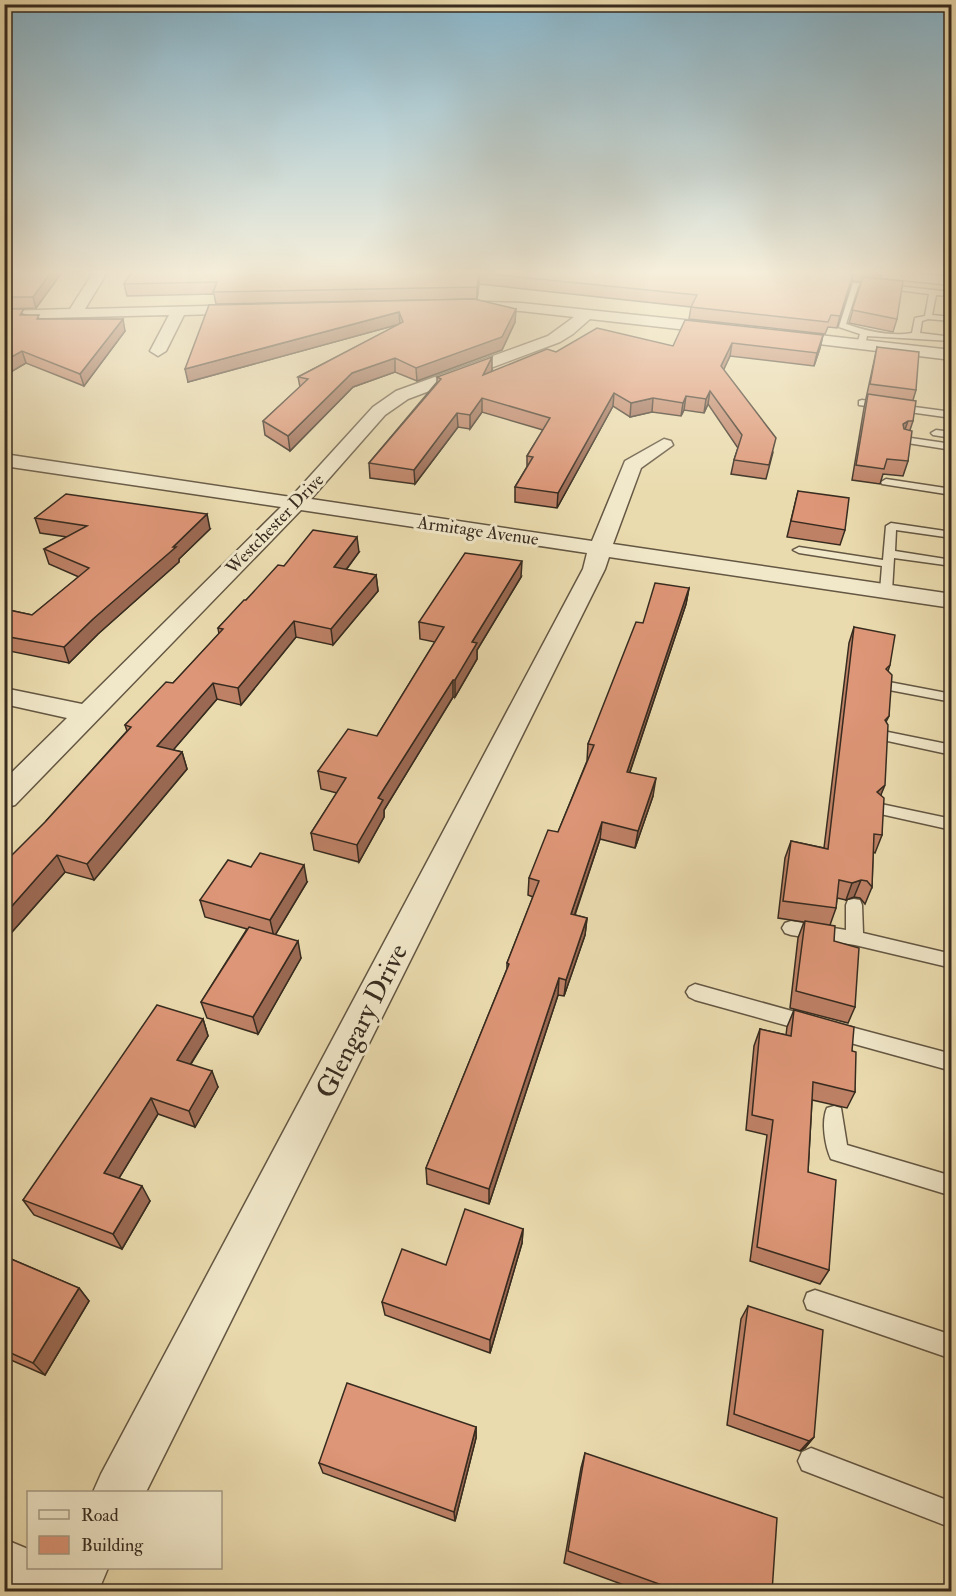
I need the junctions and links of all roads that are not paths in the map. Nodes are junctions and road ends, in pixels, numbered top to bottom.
1 (161, 345) edge
2 (536, 345) edge
3 (899, 345) edge
4 (158, 351) dead end
5 (951, 355) edge
6 (914, 400) edge
7 (862, 403) dead end
8 (951, 405) edge
9 (951, 415) edge
10 (936, 433) dead end
11 (951, 435) edge
12 (904, 440) edge
13 (664, 445) dead end
14 (951, 447) edge
15 (4, 460) edge
16 (886, 482) edge
17 (951, 492) edge
18 (296, 504) junction
19 (951, 535) edge
20 (600, 548) junction
21 (798, 550) dead end
22 (888, 559) junction
23 (951, 563) edge
24 (886, 591) junction
25 (951, 600) edge
26 (889, 686) edge
27 (4, 696) edge
28 (951, 699) edge
29 (88, 714) junction
30 (888, 737) edge
31 (951, 750) edge
32 (4, 798) edge
33 (882, 809) edge
34 (951, 825) edge
35 (854, 905) dead end
36 (791, 928) dead end
37 (855, 938) junction
38 (951, 961) edge
39 (695, 992) dead end
40 (951, 1063) edge
41 (834, 1115) dead end
42 (951, 1186) edge
43 (815, 1301) dead end
44 (951, 1347) edge
45 (811, 1461) dead end
46 (120, 1491) edge
47 (951, 1515) edge
48 (4, 1566) edge
49 (80, 1569) edge
50 (68, 1592) edge

1 - 4 street
2 - 18 street, Westchester Drive
3 - 5 street
6 - 8 lane
7 - 9 lane
10 - 11 lane
12 - 14 lane
13 - 20 street, Glengary Drive
15 - 18 street, Armitage Avenue
16 - 17 lane
18 - 20 street, Armitage Avenue
18 - 29 street, Westchester Drive
19 - 22 lane
20 - 24 street, Armitage Avenue
20 - 46 street, Glengary Drive
21 - 22 lane
22 - 23 lane
22 - 24 lane
24 - 25 street, Armitage Avenue
26 - 28 lane
27 - 29 street
29 - 32 street, Westchester Drive
30 - 31 lane
33 - 34 lane
35 - 37 lane
36 - 37 lane
37 - 38 lane
39 - 40 lane
41 - 42 lane
43 - 44 lane
45 - 47 lane
48 - 50 street
49 - 50 street

